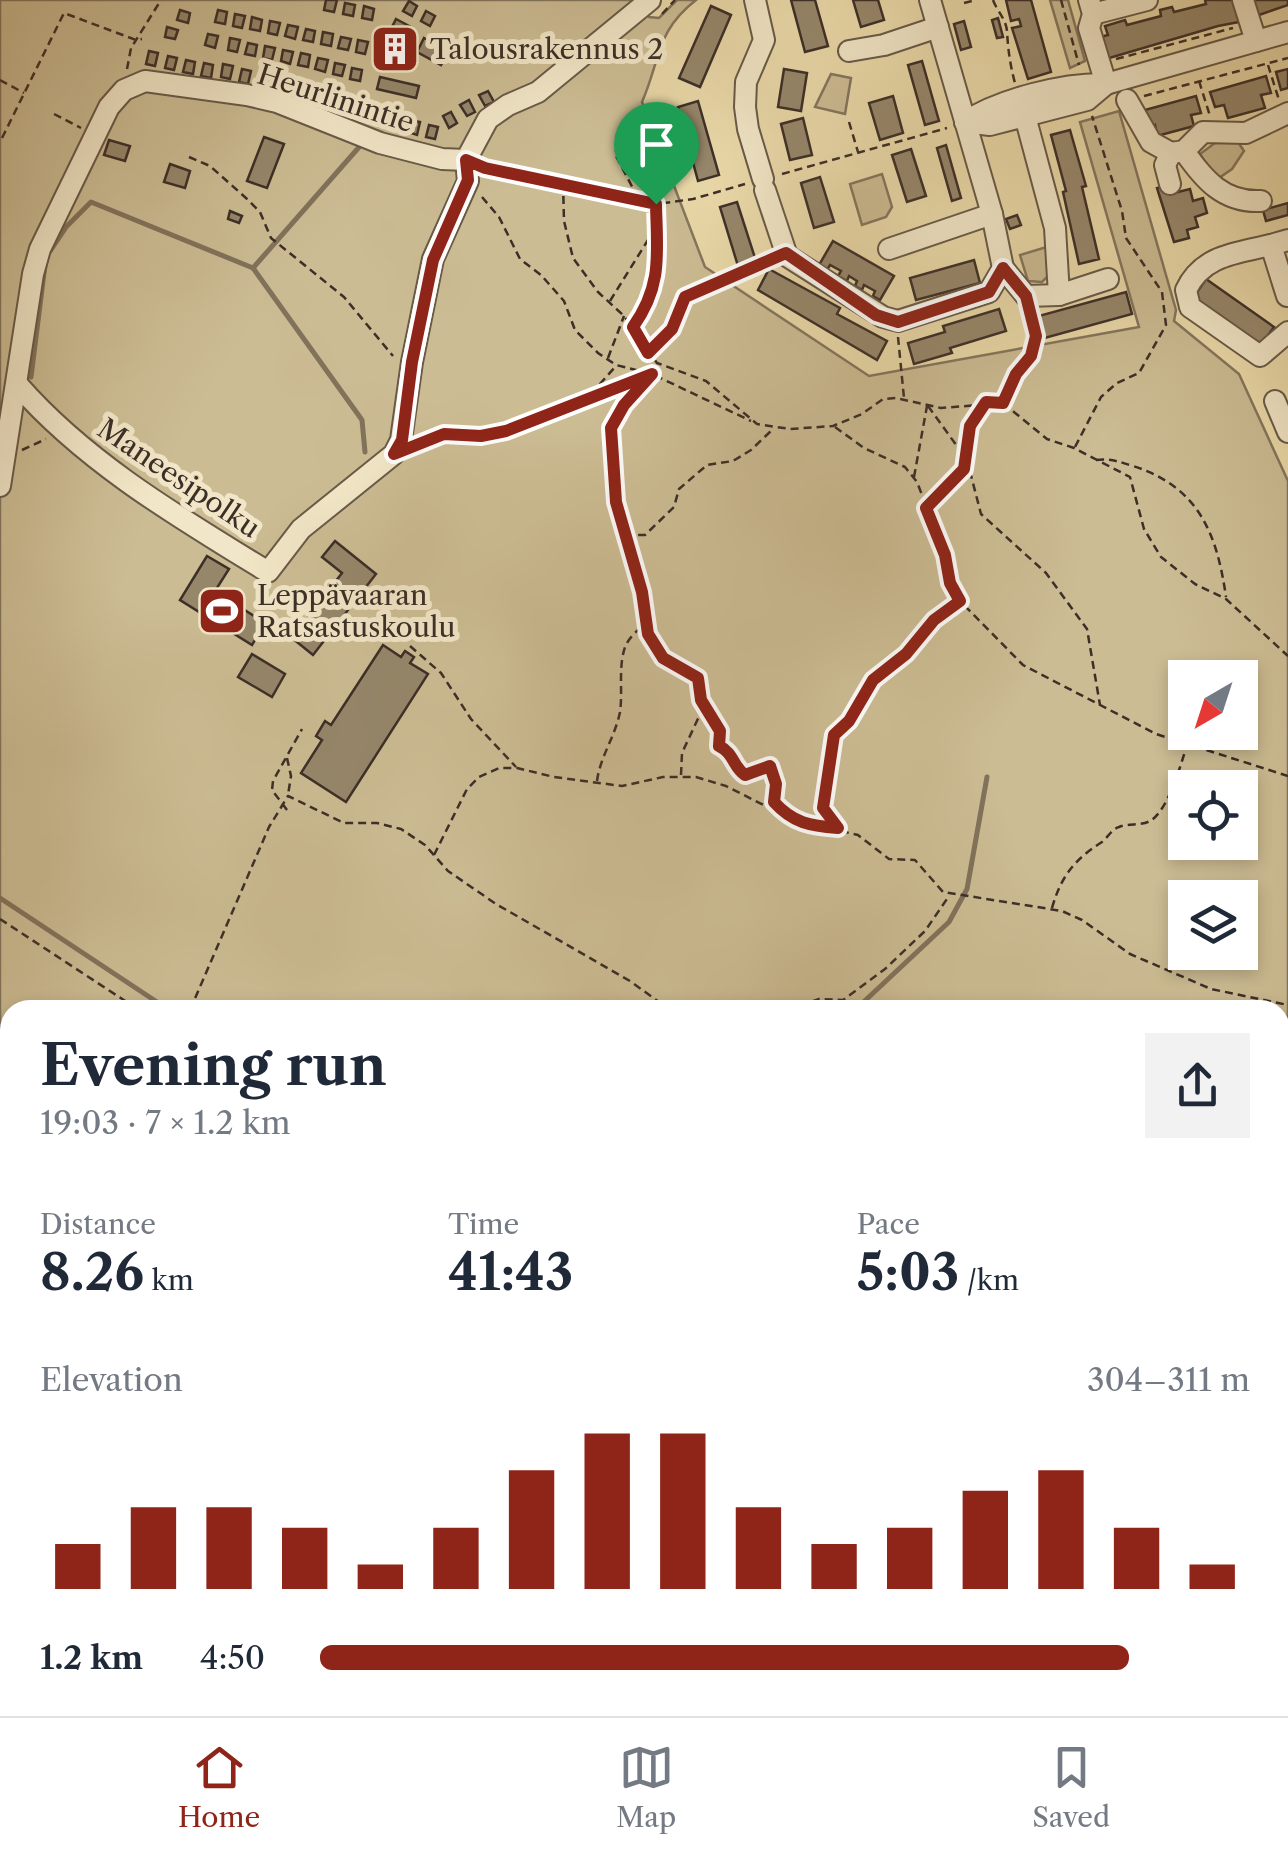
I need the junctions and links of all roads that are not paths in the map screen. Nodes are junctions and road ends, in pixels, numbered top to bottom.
1 (650, 0) edge
2 (755, 0) edge
3 (930, 0) edge
4 (1146, 0) edge
5 (1243, 0) edge
6 (1091, 7) edge
7 (938, 28) junction
8 (1288, 32) edge
9 (1256, 42) junction
10 (849, 51) dead end
11 (1106, 84) junction
12 (1127, 100) dead end
13 (1286, 114) edge
14 (1026, 116) junction
15 (959, 124) junction
16 (1177, 152) junction
17 (467, 170) junction
18 (1170, 184) dead end
19 (1261, 202) dead end
20 (992, 214) junction
21 (1279, 242) edge
22 (889, 249) dead end
23 (1003, 268) junction
24 (1108, 279) dead end
25 (1059, 295) junction
26 (1287, 296) edge
27 (1288, 332) edge
28 (18, 385) junction
29 (1274, 402) dead end
30 (1288, 432) edge
31 (0, 486) edge

1 - 17 street
2 - 23 street
3 - 7 street
4 - 6 street
5 - 9 street
6 - 11 street
7 - 10 street
7 - 15 street
8 - 9 street
9 - 11 street
11 - 14 street
11 - 15 street
12 - 16 street
13 - 16 street
14 - 15 street
14 - 25 street
15 - 20 street
16 - 18 street
16 - 19 street
17 - 28 street, Heurlinintie
17 - 28 street, Maneesipolku
20 - 22 street
20 - 23 street
21 - 26 street
21 - 27 street
23 - 25 street
24 - 25 street
28 - 31 street
29 - 30 street

